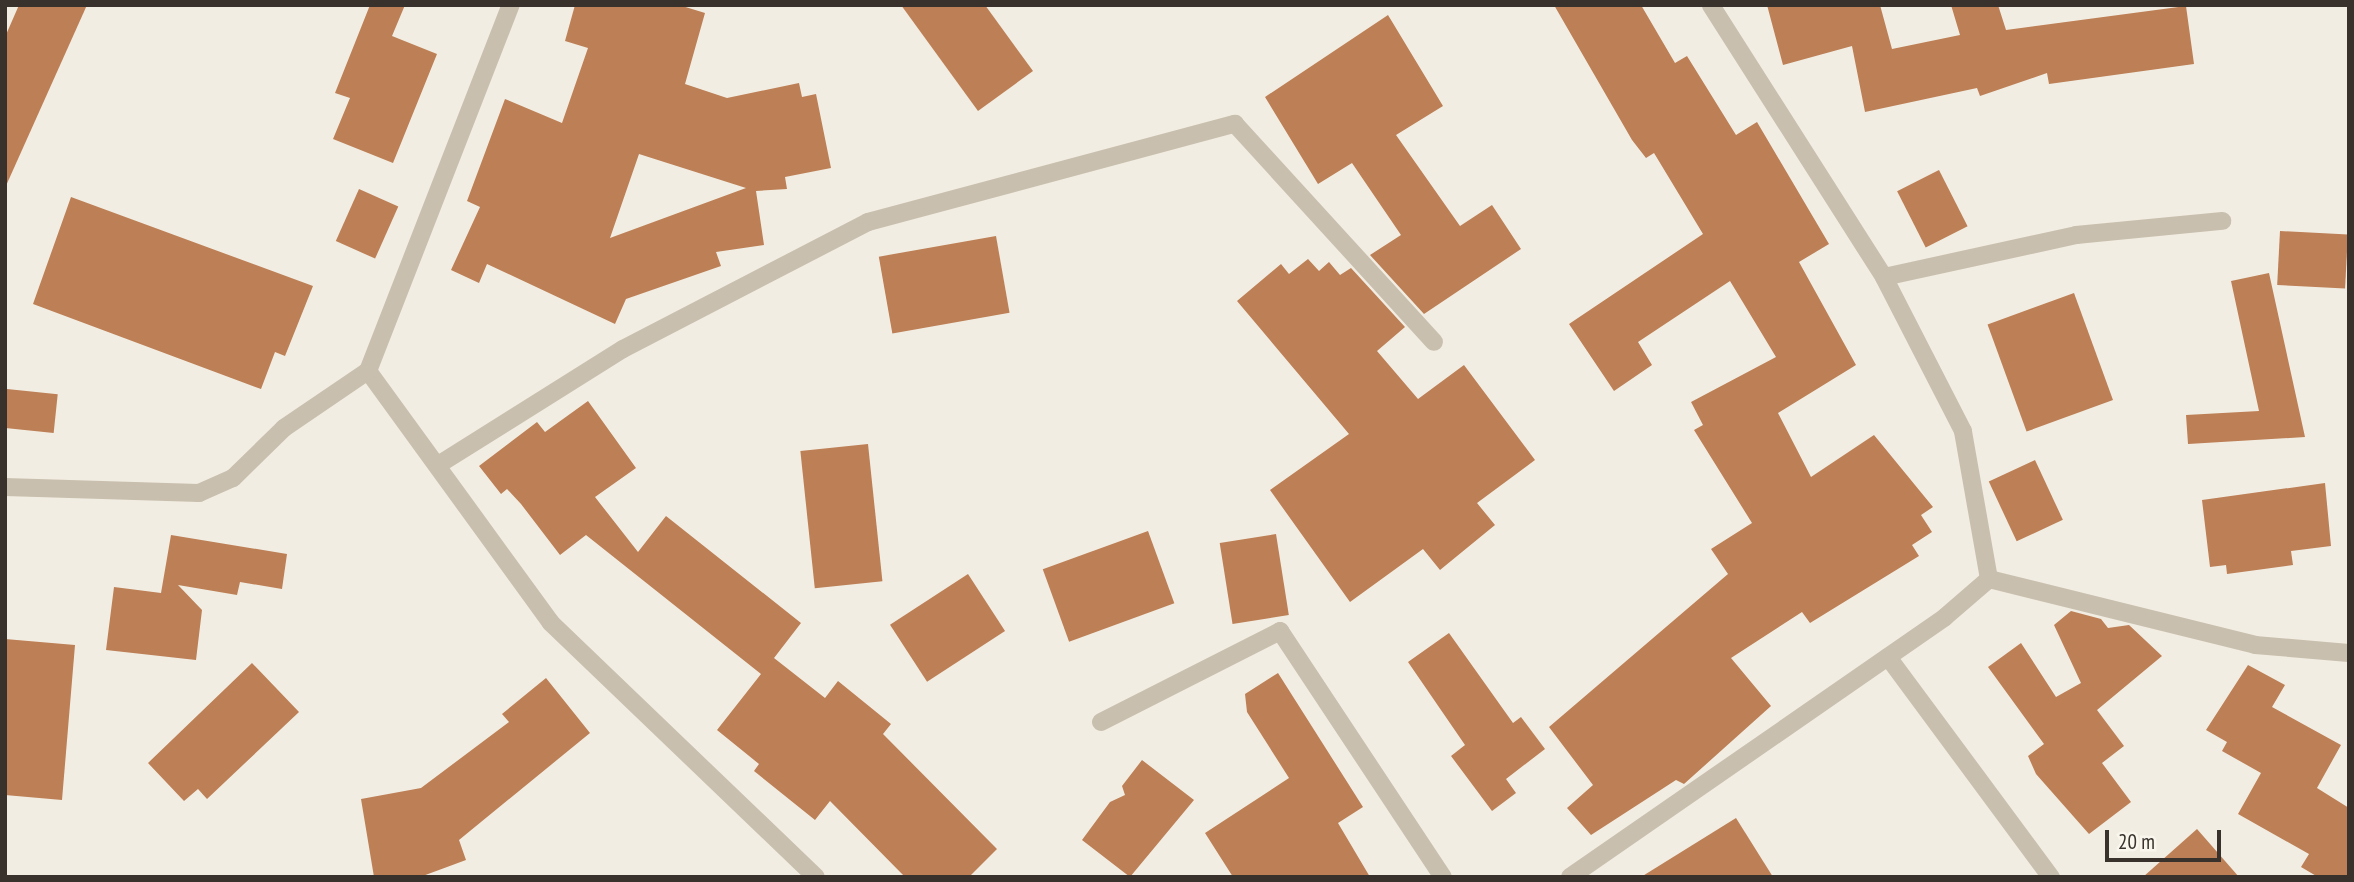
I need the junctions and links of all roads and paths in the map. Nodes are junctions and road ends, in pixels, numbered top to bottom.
1 (511, 5) edge
2 (1711, 5) edge
3 (2222, 221) dead end
4 (1884, 277) junction
5 (1434, 342) dead end
6 (368, 371) junction
7 (438, 465) junction
8 (5, 487) edge
9 (1989, 579) junction
10 (2349, 653) edge
11 (1888, 657) junction
12 (1101, 722) dead end
13 (816, 877) edge
14 (1443, 877) edge
15 (1570, 877) edge
16 (2051, 877) edge

1 - 6 street
2 - 4 street
3 - 4 street
4 - 9 street
5 - 7 street
6 - 7 street
6 - 8 street
7 - 13 street
9 - 10 street
9 - 11 street
11 - 15 street
11 - 16 street
12 - 14 street

